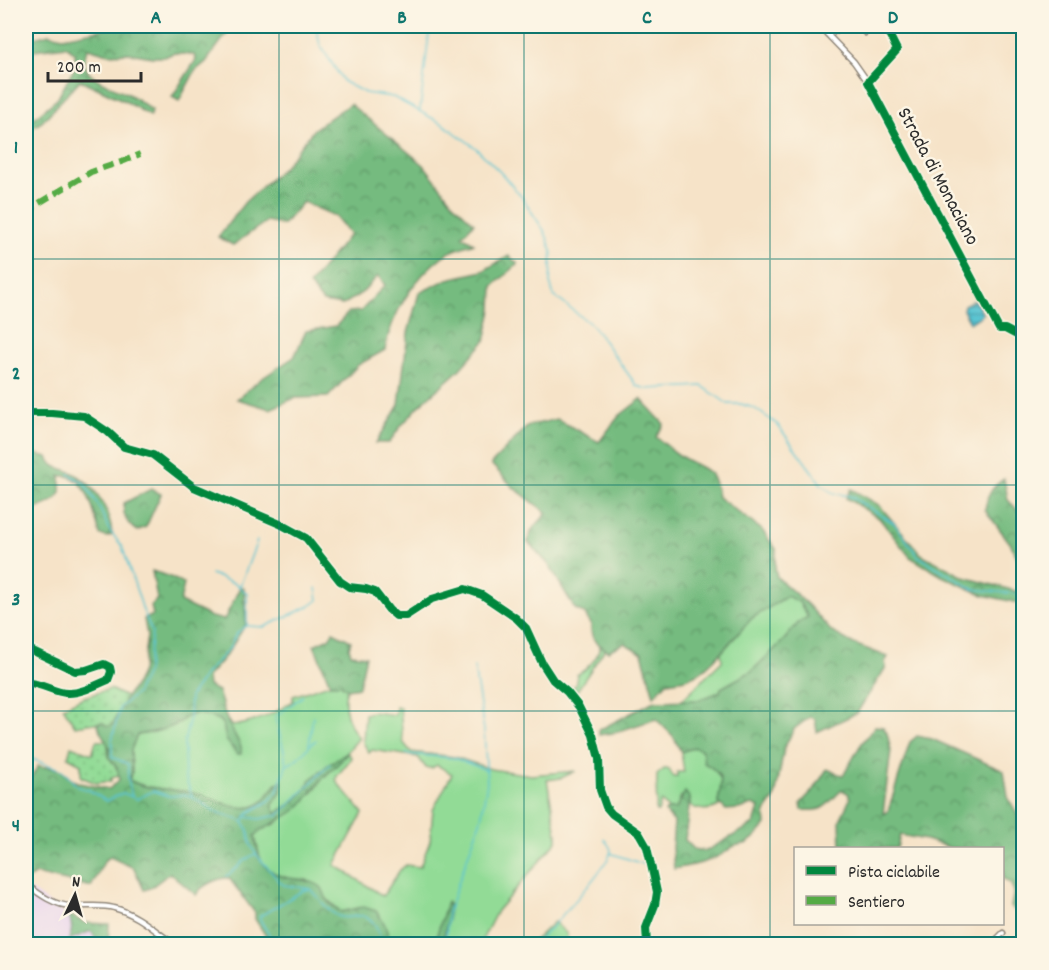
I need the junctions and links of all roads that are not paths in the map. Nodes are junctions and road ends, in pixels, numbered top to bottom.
1 (820, 26) edge
2 (842, 26) edge
3 (870, 26) edge
4 (880, 26) edge
5 (865, 33) dead end
6 (827, 34) junction
7 (868, 82) junction
8 (1023, 339) edge
9 (26, 413) edge
10 (26, 649) edge
11 (26, 683) edge
12 (26, 884) edge
13 (1003, 933) dead end
14 (174, 945) edge
15 (647, 945) edge
16 (992, 945) edge

1 - 6 street
2 - 6 street
3 - 5 street
4 - 7 street
6 - 7 street, Strada di Monaciano
7 - 8 street, Strada di Monaciano
9 - 15 street
10 - 11 street
12 - 14 street
13 - 16 street

